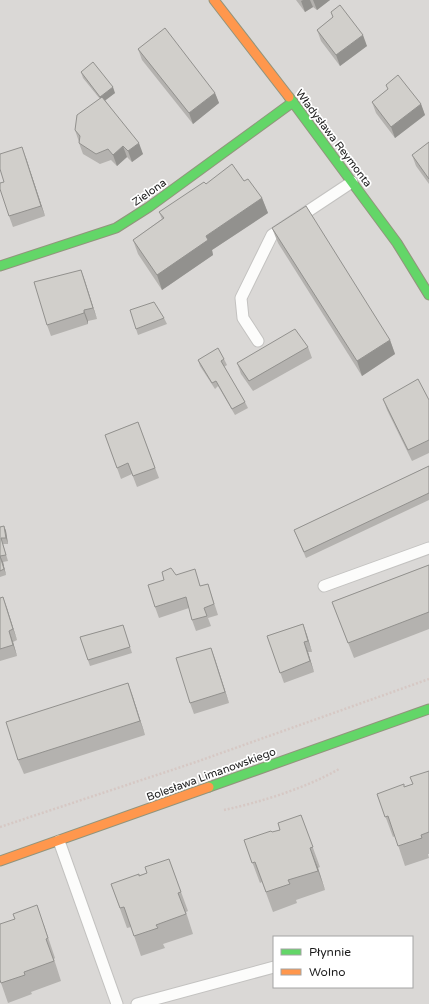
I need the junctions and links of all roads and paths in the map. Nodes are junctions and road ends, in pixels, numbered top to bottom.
1 (214, 0) edge
2 (293, 102) junction
3 (352, 182) junction
4 (0, 266) edge
5 (429, 295) edge
6 (258, 341) dead end
7 (429, 548) edge
8 (324, 586) dead end
9 (429, 679) edge
10 (429, 710) edge
11 (0, 827) edge
12 (59, 841) junction
13 (0, 861) edge
14 (273, 967) edge
15 (117, 1004) edge
16 (137, 1004) edge

1 - 2 street, Władysława Reymonta
2 - 3 street, Władysława Reymonta
2 - 4 street, Zielona
3 - 5 street, Władysława Reymonta
3 - 6 lane
7 - 8 lane
9 - 11 path
10 - 12 street, Bolesława Limanowskiego
12 - 13 street, Bolesława Limanowskiego
12 - 15 lane
14 - 16 lane

